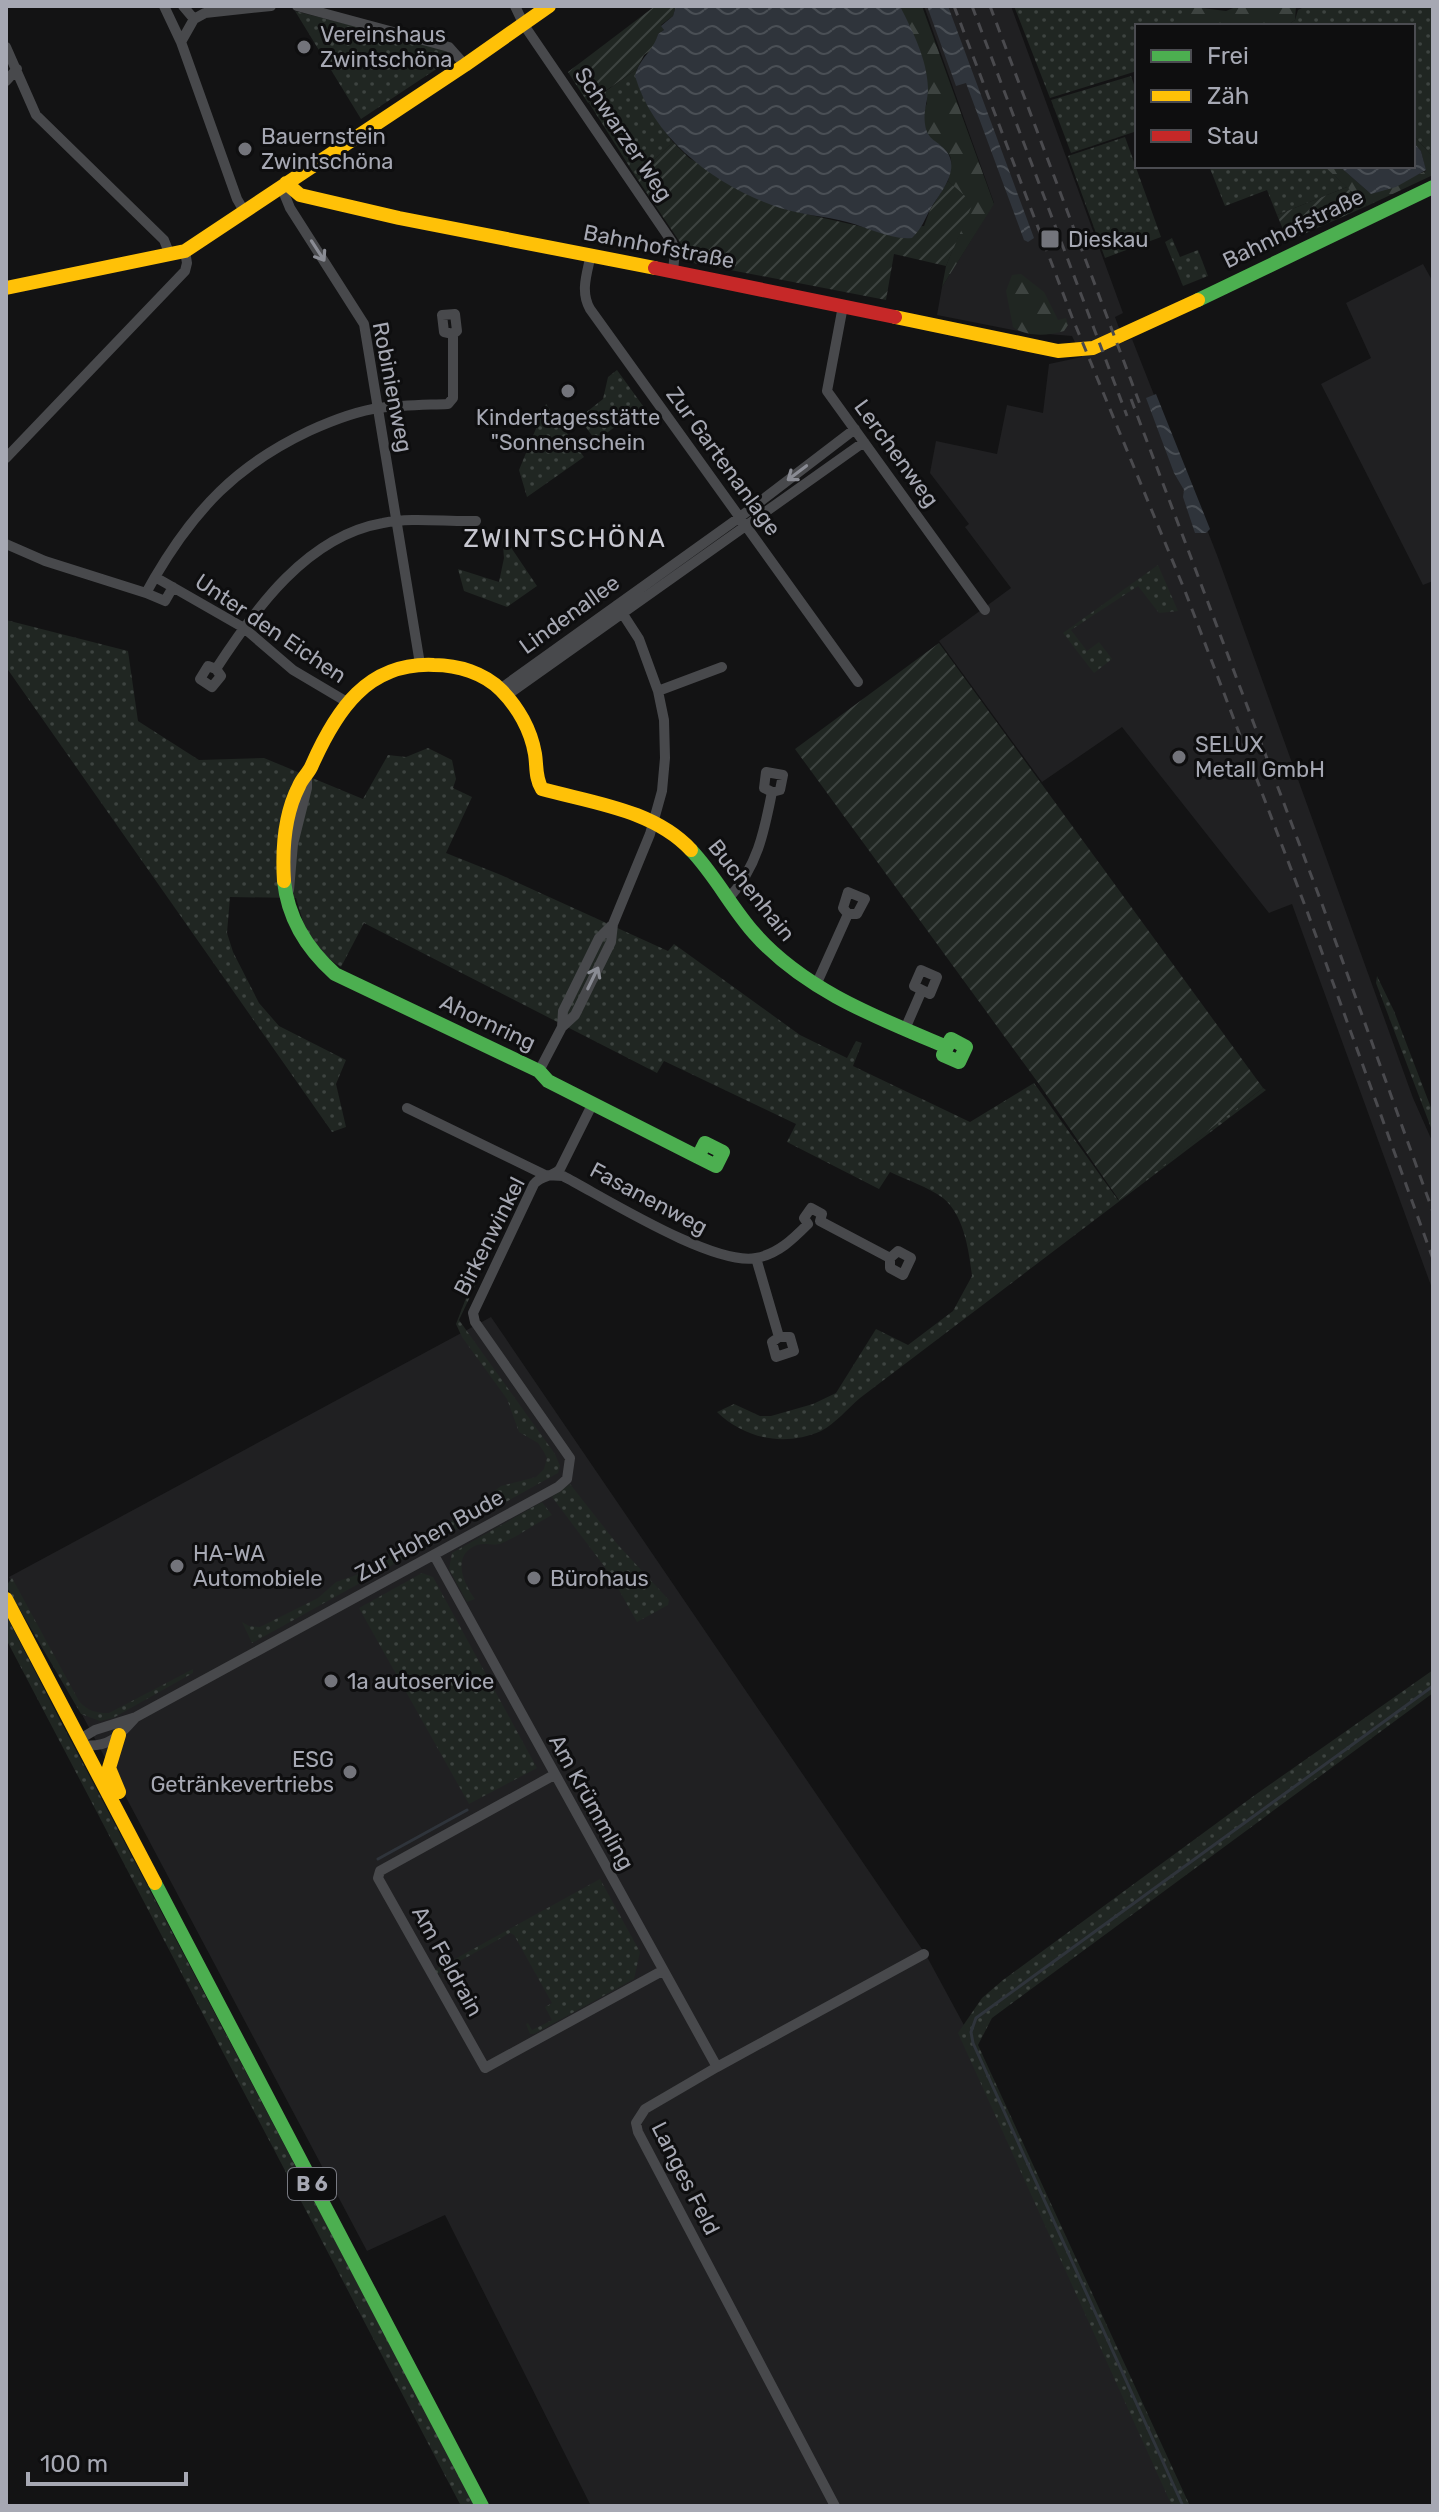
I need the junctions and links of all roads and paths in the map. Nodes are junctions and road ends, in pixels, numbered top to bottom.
1 (164, 6) edge
2 (183, 6) edge
3 (271, 6) edge
4 (297, 6) edge
5 (515, 6) edge
6 (549, 6) edge
7 (194, 19) junction
8 (524, 25) junction
9 (181, 42) junction
10 (6, 47) edge
11 (465, 65) junction
12 (17, 69) junction
13 (6, 81) edge
14 (284, 184) junction
15 (1433, 187) edge
16 (244, 211) junction
17 (177, 253) junction
18 (591, 254) junction
19 (673, 271) junction
20 (6, 288) edge
21 (843, 306) junction
22 (453, 334) dead end
23 (378, 408) junction
24 (855, 429) junction
25 (864, 442) junction
26 (6, 458) edge
27 (397, 520) junction
28 (476, 521) dead end
29 (743, 521) junction
30 (6, 544) edge
31 (155, 577) junction
32 (173, 587) junction
33 (146, 593) junction
34 (620, 609) junction
35 (985, 610) dead end
36 (244, 628) junction
37 (420, 664) junction
38 (722, 667) dead end
39 (216, 669) dead end
40 (858, 682) dead end
41 (658, 691) junction
42 (503, 692) junction
43 (347, 702) junction
44 (772, 792) dead end
45 (654, 821) junction
46 (729, 898) junction
47 (848, 914) dead end
48 (816, 985) junction
49 (922, 990) dead end
50 (905, 1029) junction
51 (947, 1047) dead end
52 (539, 1071) junction
53 (589, 1103) junction
54 (407, 1108) dead end
55 (698, 1157) dead end
56 (550, 1175) junction
57 (820, 1221) junction
58 (808, 1224) junction
59 (756, 1258) junction
60 (890, 1258) dead end
61 (473, 1313) joint
62 (779, 1337) dead end
63 (434, 1555) junction
64 (6, 1599) edge
65 (136, 1717) junction
66 (119, 1735) junction
67 (82, 1742) junction
68 (554, 1775) junction
69 (143, 1861) junction
70 (924, 1954) dead end
71 (662, 1971) junction
72 (717, 2067) junction
73 (482, 2506) edge
74 (835, 2506) edge

1 - 9 street
2 - 7 street
3 - 7 street
4 - 11 street
5 - 8 street, Schwarzer Weg
6 - 8 street
7 - 9 street
8 - 11 street
8 - 19 street, Schwarzer Weg
9 - 16 street
10 - 12 street
11 - 14 street
12 - 13 street
12 - 17 street
14 - 16 street
14 - 18 street, Bahnhofstraße
14 -> 23 street, Robinienweg
15 - 21 street, Bahnhofstraße
16 - 17 street
17 - 20 street
17 - 26 street
18 - 19 street, Bahnhofstraße
18 - 29 street, Zur Gartenanlage
19 - 21 street, Bahnhofstraße
21 - 24 street, Lerchenweg
22 - 23 street
23 - 27 street, Robinienweg
23 - 31 street
24 - 25 street, Lerchenweg
24 -> 29 street, Lindenallee
25 - 29 street, Lindenallee
25 - 35 street, Lerchenweg
27 - 28 street
27 - 36 street
27 - 37 street, Robinienweg
29 - 34 street, Lindenallee
29 - 40 street, Zur Gartenanlage
30 - 33 street
31 - 32 street, Unter den Eichen
31 - 33 street
32 - 33 street, Unter den Eichen
32 - 36 street, Unter den Eichen
34 - 41 street
34 - 42 street, Lindenallee
36 - 39 street
36 - 43 street, Unter den Eichen
37 - 42 street, Ahornring
37 - 43 street, Ahornring
38 - 41 street
41 - 45 street
42 - 45 street, Ahornring
43 - 52 street, Ahornring
44 - 46 street
45 - 46 street, Buchenhain
45 - 52 street
46 - 48 street, Buchenhain
47 - 48 street
48 - 50 street, Buchenhain
49 - 50 street
50 - 51 street, Buchenhain
52 - 53 street, Ahornring
53 - 55 street, Ahornring
53 - 56 street, Birkenwinkel
54 - 56 street, Fasanenweg
56 - 59 street, Fasanenweg
56 - 61 street, Birkenwinkel
57 - 58 street
57 - 58 street
57 - 60 street
58 - 59 street
59 - 62 street
61 - 63 street, Zur Hohen Bude
63 - 65 street, Zur Hohen Bude
63 - 68 street, Am Krümmling
64 - 67 street, B 6
65 - 66 street, Zur Hohen Bude
65 - 67 street, Zur Hohen Bude
66 - 67 street
66 - 69 street
67 - 69 street, B 6
68 - 71 street, Am Krümmling
68 - 71 street, Am Feldrain
69 - 73 street, B 6
70 - 72 street, Langes Feld
71 - 72 street, Am Krümmling
72 - 74 street, Langes Feld

